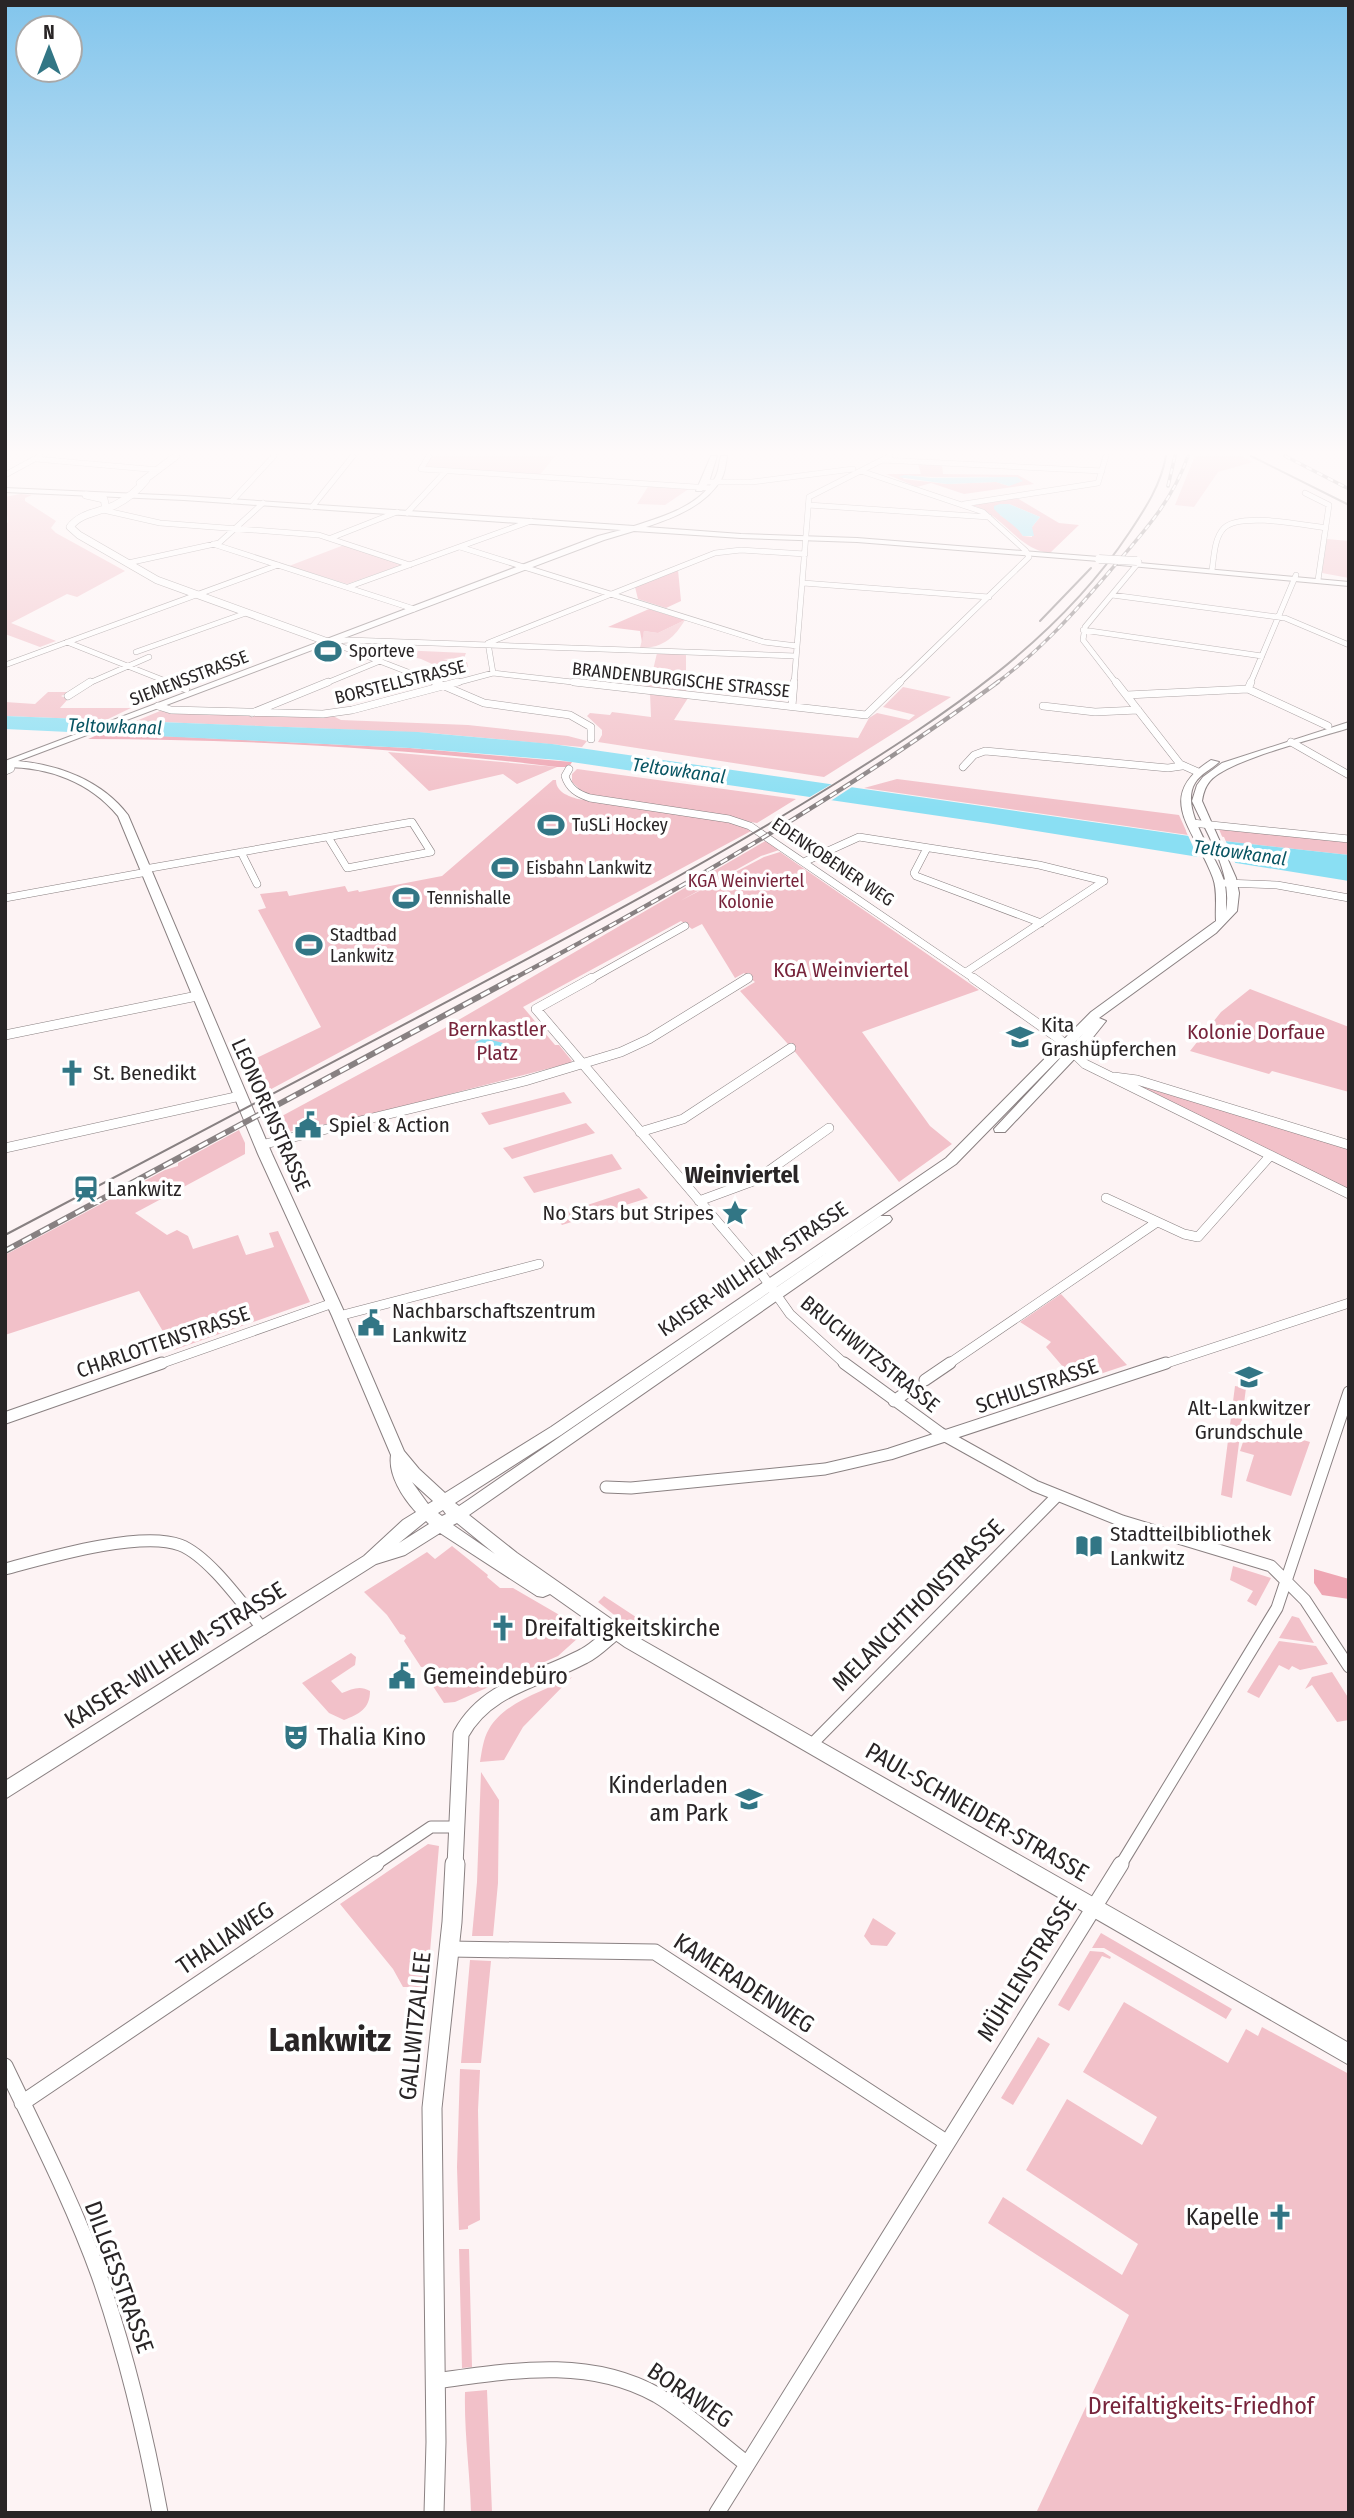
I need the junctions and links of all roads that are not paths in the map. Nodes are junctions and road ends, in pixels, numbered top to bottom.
1 (145, 574) edge
2 (254, 574) edge
3 (305, 574) edge
4 (386, 574) edge
5 (508, 574) edge
6 (546, 574) edge
7 (659, 574) edge
8 (804, 574) edge
9 (1011, 574) edge
10 (1129, 574) edge
11 (1269, 574) edge
12 (1319, 574) edge
13 (1295, 576) junction
14 (1318, 579) junction
15 (1349, 582) edge
16 (803, 583) junction
17 (347, 587) junction
18 (610, 593) junction
19 (196, 594) junction
20 (1112, 595) junction
21 (989, 597) junction
22 (414, 609) junction
23 (246, 612) junction
24 (1279, 617) junction
25 (1083, 630) junction
26 (67, 642) junction
27 (328, 642) junction
28 (488, 645) junction
29 (1349, 645) edge
30 (797, 646) junction
31 (796, 656) junction
32 (1262, 656) junction
33 (380, 661) junction
34 (5, 664) edge
35 (127, 666) junction
36 (493, 673) junction
37 (446, 687) junction
38 (186, 689) dead end
39 (1248, 689) junction
40 (1127, 695) junction
41 (68, 696) dead end
42 (158, 706) junction
43 (792, 706) junction
44 (1043, 706) dead end
45 (1138, 710) junction
46 (252, 713) junction
47 (1349, 722) edge
48 (1328, 726) junction
49 (591, 739) dead end
50 (1287, 741) junction
51 (65, 742) junction
52 (23, 763) junction
53 (6, 766) edge
54 (1182, 766) junction
55 (963, 767) dead end
56 (569, 769) dead end
57 (1203, 773) junction
58 (1349, 775) edge
59 (105, 797) junction
60 (1191, 819) junction
61 (1206, 825) junction
62 (328, 837) junction
63 (1349, 839) edge
64 (927, 848) junction
65 (241, 852) junction
66 (806, 861) junction
67 (146, 870) junction
68 (1231, 878) junction
69 (1220, 883) junction
70 (257, 884) dead end
71 (5, 898) edge
72 (1349, 898) edge
73 (1221, 921) junction
74 (1041, 923) junction
75 (685, 926) dead end
76 (966, 972) junction
77 (748, 978) dead end
78 (197, 996) junction
79 (5, 1035) edge
80 (791, 1048) dead end
81 (1068, 1050) junction
82 (582, 1064) junction
83 (1106, 1076) junction
84 (240, 1096) junction
85 (830, 1128) dead end
86 (640, 1132) junction
87 (1349, 1144) edge
88 (261, 1145) junction
89 (5, 1148) edge
90 (1270, 1156) junction
91 (1349, 1194) edge
92 (1106, 1198) dead end
93 (699, 1201) junction
94 (1157, 1222) junction
95 (540, 1264) dead end
96 (770, 1291) junction
97 (1349, 1303) edge
98 (336, 1309) junction
99 (925, 1380) dead end
100 (911, 1389) dead end
101 (1349, 1392) edge
102 (894, 1401) junction
103 (5, 1418) edge
104 (947, 1437) junction
105 (397, 1453) junction
106 (606, 1487) dead end
107 (1057, 1496) junction
108 (451, 1508) junction
109 (427, 1513) junction
110 (441, 1525) junction
111 (370, 1560) junction
112 (5, 1569) edge
113 (1289, 1580) junction
114 (582, 1609) junction
115 (263, 1629) junction
116 (615, 1632) junction
117 (1349, 1667) edge
118 (810, 1746) junction
119 (5, 1791) edge
120 (458, 1827) junction
121 (1094, 1909) junction
122 (449, 1949) junction
123 (1349, 2055) edge
124 (5, 2066) edge
125 (22, 2103) junction
126 (946, 2142) junction
127 (435, 2381) junction
128 (747, 2465) junction
129 (160, 2513) edge
130 (433, 2513) edge
131 (717, 2513) edge

1 - 19 street
2 - 19 street
3 - 17 street
4 - 17 street
5 - 22 main road, SIEMENSSTRASSE
6 - 18 street
7 - 18 street, BORSTELLSTRASSE
8 - 16 street
9 - 21 street
10 - 20 street
11 - 13 main road
12 - 14 street
13 - 14 main road
13 - 24 street
14 - 15 main road
16 - 21 street
16 - 30 street
17 - 22 street
18 - 28 street, BORSTELLSTRASSE
18 - 30 street
19 - 23 street
19 - 26 street
20 - 24 street
20 - 25 street
21 - 43 street, BRANDENBURGISCHE STRASSE
22 - 27 main road, SIEMENSSTRASSE
23 - 27 street
23 - 35 street
24 - 29 street
24 - 32 street
25 - 32 street
25 - 40 street
26 - 34 street
26 - 35 street
27 - 28 street
27 - 33 street
27 - 42 main road, SIEMENSSTRASSE
28 - 31 street
28 - 36 street, BORSTELLSTRASSE
30 - 31 street
31 - 43 street
32 - 39 street
33 - 37 street
33 - 46 street
35 - 38 street
35 - 41 street
36 - 37 street, BORSTELLSTRASSE
36 - 43 street, BRANDENBURGISCHE STRASSE
37 - 46 street, BORSTELLSTRASSE
37 - 49 street
39 - 40 street
39 - 48 street
40 - 45 street
42 - 46 street, BORSTELLSTRASSE
42 - 51 main road, SIEMENSSTRASSE
44 - 45 street
45 - 54 street
47 - 48 main road
47 - 50 main road
48 - 50 main road
50 - 57 main road
50 - 58 street
51 - 52 main road, SIEMENSSTRASSE
51 - 53 main road, SIEMENSSTRASSE
52 - 53 main road, SIEMENSSTRASSE
52 - 59 main road, LEONORENSTRASSE
53 - 59 main road
54 - 55 street
54 - 57 street
56 - 66 street, EDENKOBENER WEG
57 - 60 main road
57 - 61 main road
59 - 67 main road, LEONORENSTRASSE
60 - 61 street
60 - 69 main road
61 - 63 street
61 - 68 main road
62 - 62 street
62 - 65 street
64 - 66 street
64 - 74 street
64 - 74 street
65 - 67 street
65 - 70 street
66 - 76 street, EDENKOBENER WEG
67 - 71 street
67 - 78 main road, LEONORENSTRASSE
68 - 69 street
68 - 72 street
68 - 73 main road, KAISER-WILHELM-STRASSE
69 - 73 main road
73 - 81 main road, KAISER-WILHELM-STRASSE
74 - 76 street
75 - 82 street, BRUCHWITZSTRASSE
76 - 81 street, EDENKOBENER WEG
77 - 82 street
78 - 79 street
78 - 84 main road, LEONORENSTRASSE
80 - 86 street
81 - 83 street, EDENKOBENER WEG
81 - 96 main road, KAISER-WILHELM-STRASSE
82 - 86 street, BRUCHWITZSTRASSE
82 - 88 street
83 - 87 street
83 - 90 street, EDENKOBENER WEG
84 - 88 main road, LEONORENSTRASSE
84 - 89 street
85 - 93 street
86 - 93 street, BRUCHWITZSTRASSE
88 - 98 main road, LEONORENSTRASSE
90 - 91 street, EDENKOBENER WEG
90 - 94 street
92 - 94 street
93 - 96 street, BRUCHWITZSTRASSE
94 - 99 street
95 - 98 street, CHARLOTTENSTRASSE
96 - 102 street, BRUCHWITZSTRASSE
96 - 108 main road, KAISER-WILHELM-STRASSE
97 - 104 street, SCHULSTRASSE
98 - 103 street, CHARLOTTENSTRASSE
98 - 105 main road, LEONORENSTRASSE
100 - 102 street
101 - 113 street, MÜHLENSTRASSE
102 - 104 street, BRUCHWITZSTRASSE
104 - 106 street, SCHULSTRASSE
104 - 107 street, BRUCHWITZSTRASSE
105 - 108 main road, LEONORENSTRASSE
105 - 109 main road, LEONORENSTRASSE
107 - 113 street, BRUCHWITZSTRASSE
107 - 118 street, MELANCHTHONSTRASSE
108 - 109 main road, KAISER-WILHELM-STRASSE
108 - 110 main road, KAISER-WILHELM-STRASSE
108 - 114 main road, PAUL-SCHNEIDER-STRASSE
109 - 110 main road
109 - 111 main road, KAISER-WILHELM-STRASSE
110 - 111 main road, KAISER-WILHELM-STRASSE
110 - 114 main road, PAUL-SCHNEIDER-STRASSE
111 - 115 main road, KAISER-WILHELM-STRASSE
112 - 115 street
113 - 117 street
113 - 121 street, MÜHLENSTRASSE
114 - 116 main road, PAUL-SCHNEIDER-STRASSE
115 - 119 main road, KAISER-WILHELM-STRASSE
116 - 118 main road, PAUL-SCHNEIDER-STRASSE
116 - 120 street, GALLWITZALLEE
118 - 121 main road, PAUL-SCHNEIDER-STRASSE
120 - 122 street, GALLWITZALLEE
120 - 125 street, THALIAWEG
121 - 123 main road, PAUL-SCHNEIDER-STRASSE
121 - 126 street, MÜHLENSTRASSE
122 - 126 street, KAMERADENWEG
122 - 127 street, GALLWITZALLEE
124 - 125 street, DILLGESSTRASSE
125 - 129 street, DILLGESSTRASSE
126 - 128 street, MÜHLENSTRASSE
127 - 128 street, BORAWEG
127 - 130 street, GALLWITZALLEE
128 - 131 street, MÜHLENSTRASSE

